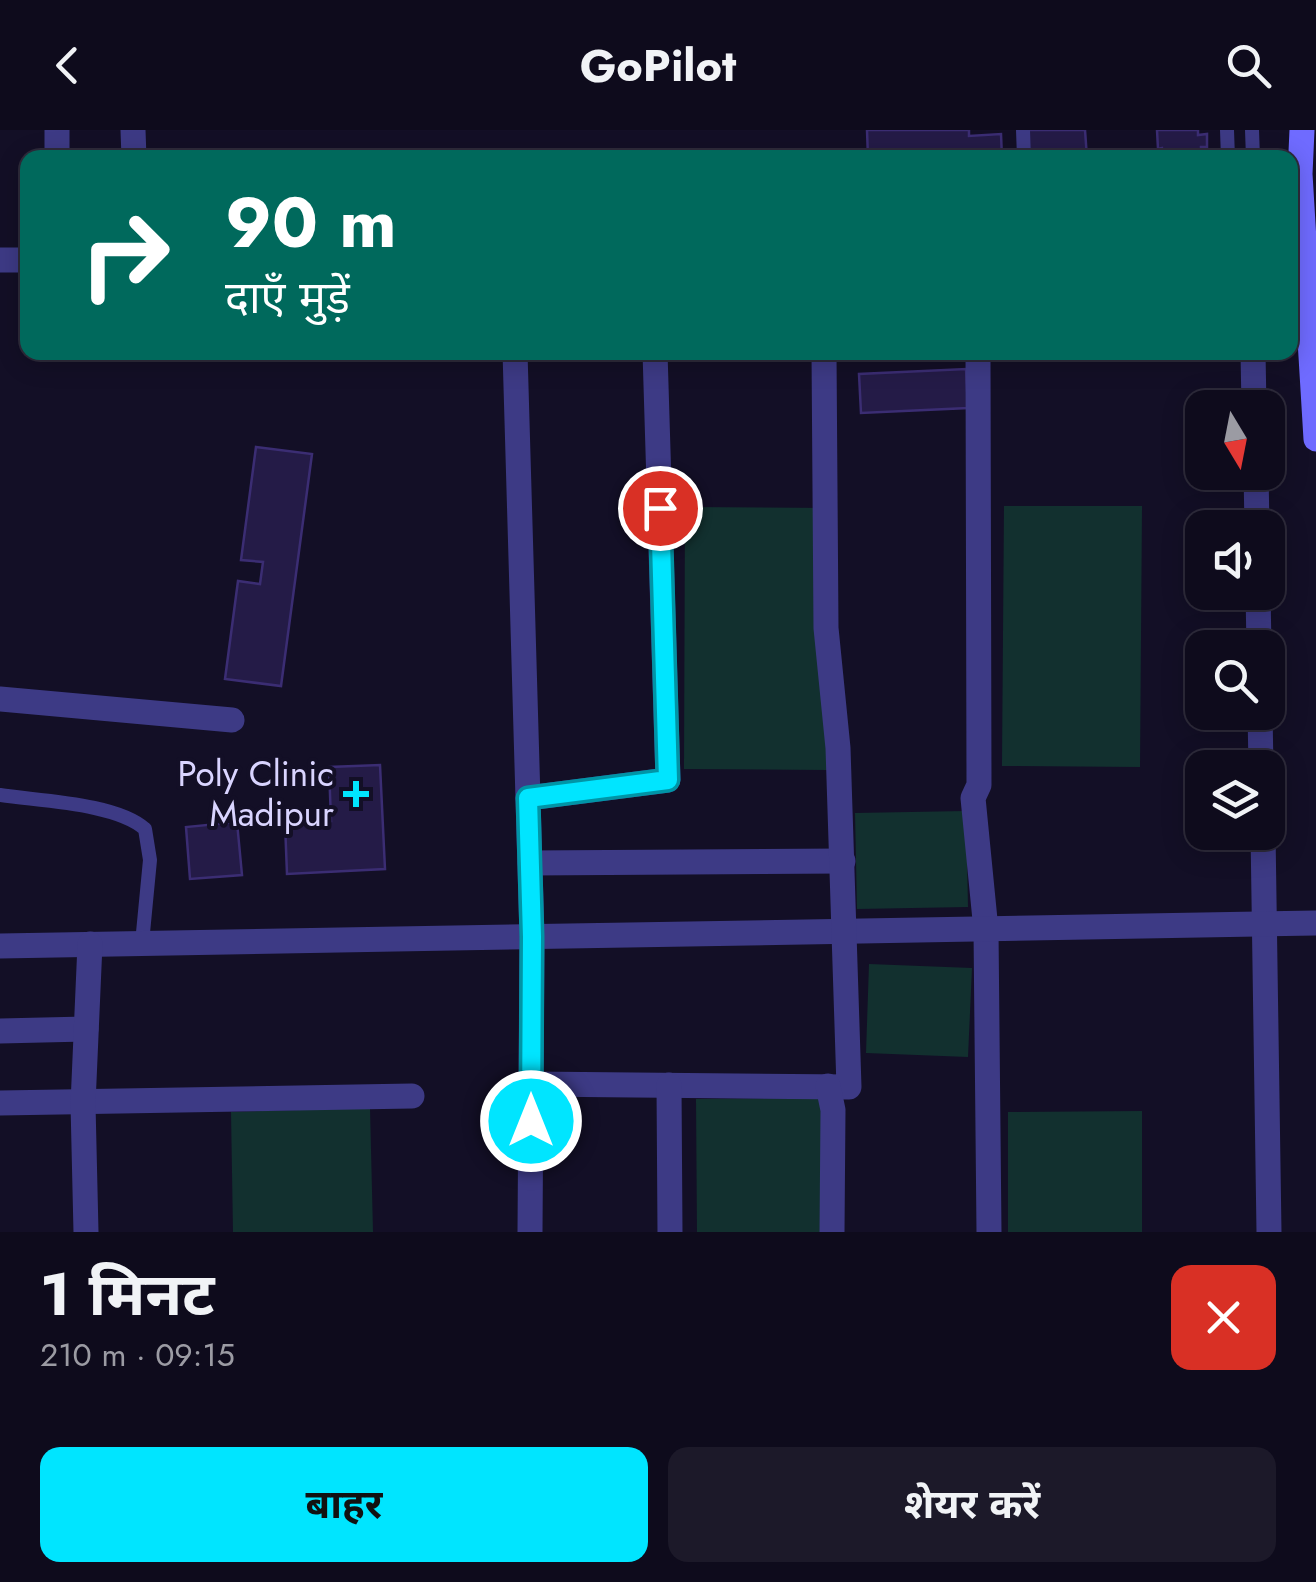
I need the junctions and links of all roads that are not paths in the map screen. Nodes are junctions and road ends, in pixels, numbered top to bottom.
1 (1302, 130) edge
2 (1308, 174) edge
3 (1299, 322) edge
4 (516, 360) edge
5 (655, 360) edge
6 (824, 360) edge
7 (978, 360) edge
8 (1253, 360) edge
9 (1254, 390) edge
10 (1316, 439) edge
11 (0, 699) edge
12 (232, 720) dead end
13 (0, 795) edge
14 (528, 798) junction
15 (1262, 850) edge
16 (530, 862) junction
17 (843, 862) junction
18 (1316, 923) edge
19 (1264, 924) junction
20 (986, 930) junction
21 (846, 932) junction
22 (532, 937) junction
23 (90, 944) junction
24 (142, 944) junction
25 (0, 946) edge
26 (86, 1029) junction
27 (0, 1031) edge
28 (531, 1084) junction
29 (669, 1085) junction
30 (828, 1086) junction
31 (412, 1096) dead end
32 (0, 1103) edge
33 (82, 1104) junction
34 (86, 1232) edge
35 (530, 1232) edge
36 (670, 1232) edge
37 (832, 1232) edge
38 (989, 1232) edge
39 (1269, 1232) edge

1 - 2 street
2 - 3 street
3 - 10 street
4 - 14 street
5 - 14 street
6 - 17 street
7 - 20 street
8 - 9 street
11 - 12 street
13 - 24 lane
14 - 16 street
15 - 19 street
16 - 17 street
16 - 22 street
17 - 21 street
18 - 19 street
19 - 20 street
19 - 39 street
20 - 21 street
20 - 38 street
21 - 22 street
21 - 30 street
22 - 24 street
22 - 28 street
23 - 24 street
23 - 25 street
23 - 26 street
26 - 27 street
26 - 33 street
28 - 29 street
28 - 35 street
29 - 30 street
29 - 36 street
30 - 37 street
31 - 33 street
32 - 33 street
33 - 34 street

